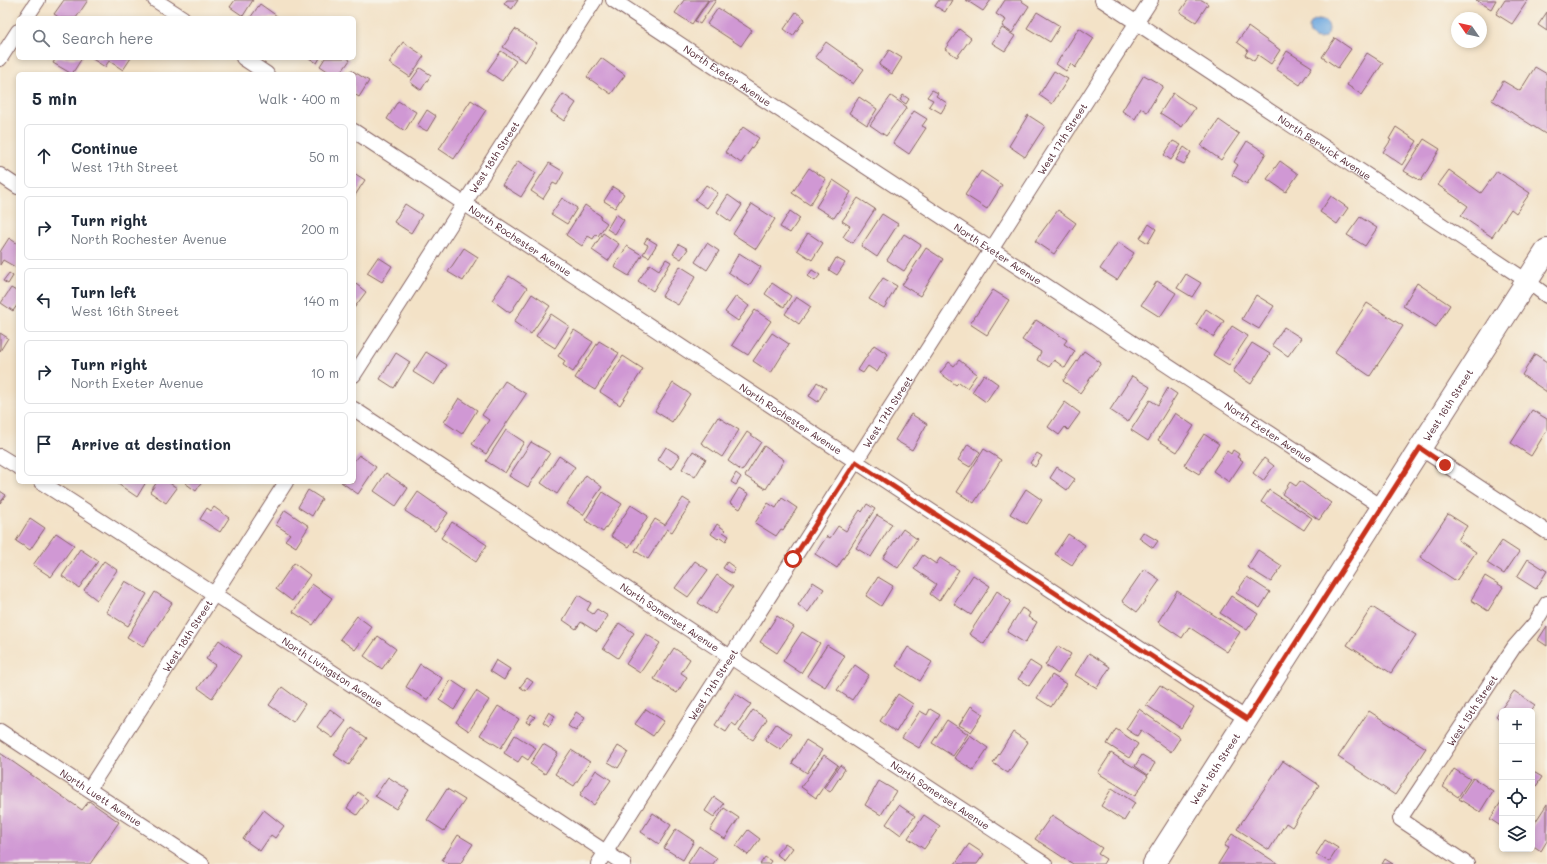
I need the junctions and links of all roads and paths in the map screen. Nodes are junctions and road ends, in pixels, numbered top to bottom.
1 (38, 0) edge
2 (155, 0) edge
3 (595, 0) edge
4 (613, 0) edge
5 (1102, 0) edge
6 (1151, 0) edge
7 (27, 16) edge
8 (179, 16) edge
9 (1136, 23) junction
10 (16, 34) edge
11 (0, 59) edge
12 (246, 60) edge
13 (264, 72) edge
14 (356, 132) edge
15 (0, 176) edge
16 (16, 186) edge
17 (464, 204) junction
18 (992, 250) junction
19 (1547, 250) edge
20 (1527, 281) junction
21 (1547, 296) edge
22 (356, 372) edge
23 (356, 410) edge
24 (1420, 448) junction
25 (0, 456) edge
26 (856, 462) junction
27 (16, 466) edge
28 (43, 484) edge
29 (285, 484) edge
30 (1382, 508) junction
31 (1547, 532) edge
32 (214, 594) junction
33 (1547, 603) edge
34 (731, 657) junction
35 (1247, 719) junction
36 (0, 731) edge
37 (89, 789) junction
38 (606, 852) junction
39 (202, 864) edge
40 (598, 864) edge
41 (624, 864) edge
42 (1045, 864) edge
43 (1154, 864) edge
44 (1467, 864) edge

1 - 7 street
2 - 8 street
3 - 17 street, West 18th Street
4 - 18 street, North Exeter Avenue
5 - 9 street, North Berwick Avenue
6 - 9 street, West 17th Street
9 - 18 street, West 17th Street
9 - 20 street, North Berwick Avenue
10 - 11 street
12 - 13 street
14 - 17 street, North Rochester Avenue
15 - 16 street
17 - 22 street, West 18th Street
17 - 26 street, North Rochester Avenue
18 - 26 street, West 17th Street
18 - 30 street, North Exeter Avenue
19 - 20 main road, West 16th Street
20 - 21 street, North Berwick Avenue
20 - 24 main road, West 16th Street
23 - 34 street, North Somerset Avenue
24 - 30 main road, West 16th Street
24 - 31 street
25 - 27 street
26 - 34 street, West 17th Street
26 - 35 street, North Rochester Avenue
28 - 32 street, North Livingston Avenue
29 - 32 street, West 18th Street
30 - 35 main road, West 16th Street
32 - 37 street, West 18th Street
32 - 38 street, North Livingston Avenue
33 - 44 street, West 15th Street
34 - 38 street, West 17th Street
34 - 42 street, North Somerset Avenue
35 - 43 main road, West 16th Street
36 - 37 street, North Luett Avenue
37 - 39 street, North Luett Avenue
38 - 40 street, West 17th Street
38 - 41 street, North Livingston Avenue

